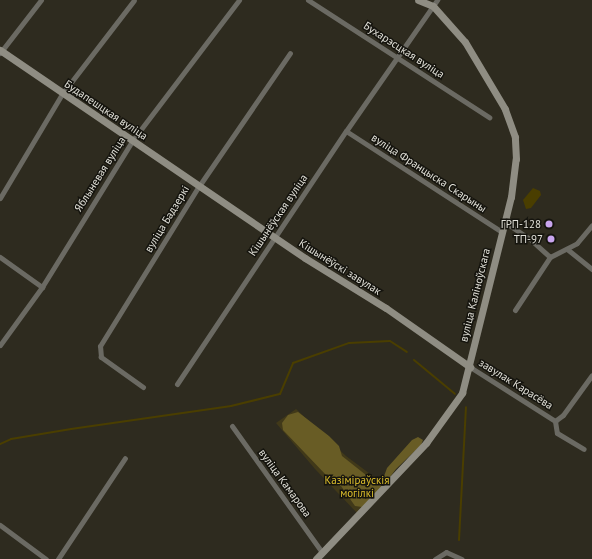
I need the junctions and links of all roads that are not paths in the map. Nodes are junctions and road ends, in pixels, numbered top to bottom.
1 (41, 0) edge
2 (134, 0) edge
3 (239, 0) edge
4 (308, 0) edge
5 (418, 0) edge
6 (435, 3) edge
7 (0, 51) edge
8 (290, 53) dead end
9 (397, 58) junction
10 (62, 94) junction
11 (489, 117) dead end
12 (346, 131) junction
13 (132, 141) junction
14 (199, 186) junction
15 (0, 198) edge
16 (506, 223) junction
17 (592, 225) edge
18 (502, 232) junction
19 (274, 238) junction
20 (567, 249) junction
21 (0, 257) edge
22 (550, 257) junction
23 (592, 269) edge
24 (42, 287) junction
25 (515, 310) dead end
26 (0, 345) edge
27 (470, 367) junction
28 (592, 375) edge
29 (177, 384) dead end
30 (143, 387) dead end
31 (555, 421) junction
32 (232, 426) dead end
33 (584, 449) dead end
34 (125, 458) dead end
35 (0, 525) edge
36 (322, 552) junction
37 (46, 559) edge
38 (58, 559) edge
39 (316, 559) edge
40 (435, 559) edge
41 (462, 559) edge

1 - 7 street, Будапешцкая вуліца
2 - 10 street
3 - 13 street, Яблыневая вуліца
4 - 9 street, Бухарэсцкая вуліца
5 - 6 main road
6 - 9 street, Кішынёўская вуліца
6 - 16 main road, вуліца Каліноўскага
7 - 10 main road, Будапешцкая вуліца
8 - 14 street, вуліца Бадзеркі
9 - 11 street, Бухарэсцкая вуліца
9 - 12 street, Кішынёўская вуліца
10 - 13 main road, Будапешцкая вуліца
10 - 15 street
12 - 18 street, вуліца Францыска Скарыны
12 - 19 street, Кішынёўская вуліца
13 - 14 main road, Будапешцкая вуліца
13 - 24 street, Яблыневая вуліца
14 - 19 main road, Кішынёўскі завулак
14 - 30 street, вуліца Бадзеркі
16 - 18 main road, вуліца Каліноўскага
16 - 22 street
17 - 20 street
18 - 27 main road, вуліца Каліноўскага
19 - 27 main road, Кішынёўскі завулак
19 - 29 street, Кішынёўская вуліца
20 - 22 street
20 - 23 street
21 - 24 street
22 - 25 street
24 - 26 street, Яблыневая вуліца
27 - 31 street, завулак Карасёва
27 - 36 main road, вуліца Каліноўскага
28 - 31 street
31 - 33 street, завулак Карасёва
32 - 36 street, вуліца Камарова
34 - 38 street
35 - 37 street
36 - 39 main road, вуліца Каліноўскага
40 - 41 street

